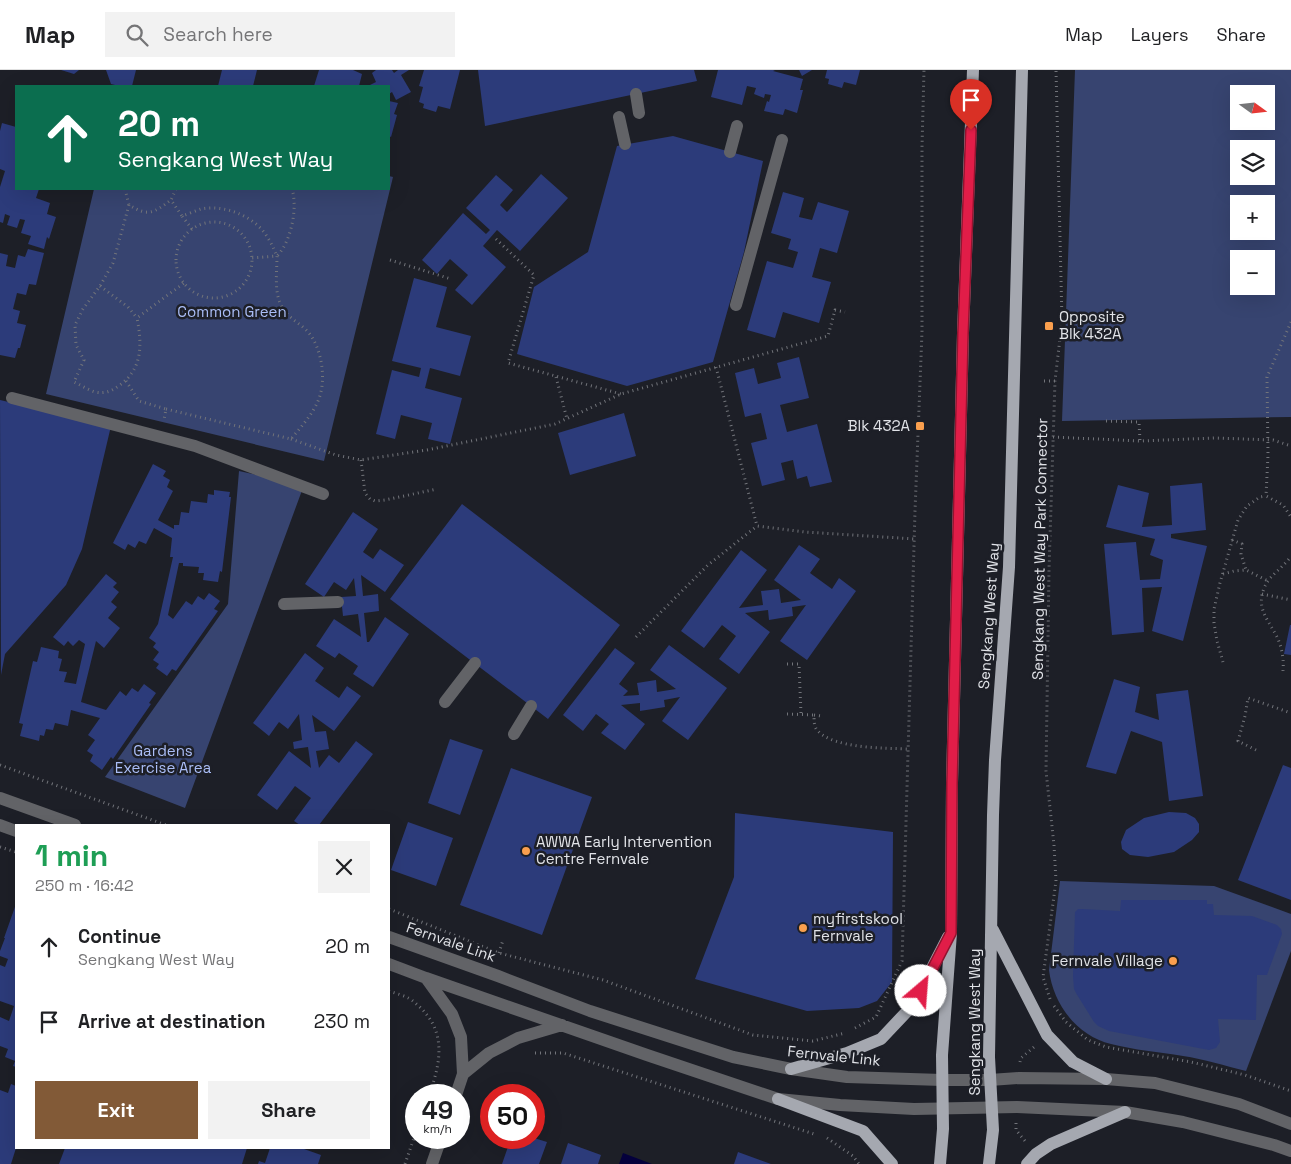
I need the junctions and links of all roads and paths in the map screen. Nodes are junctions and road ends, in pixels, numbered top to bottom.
1 (924, 70) edge
2 (974, 70) edge
3 (1022, 70) edge
4 (1056, 70) edge
5 (636, 94) dead end
6 (639, 113) dead end
7 (619, 117) dead end
8 (737, 126) dead end
9 (782, 140) dead end
10 (625, 144) dead end
11 (730, 152) dead end
12 (125, 190) edge
13 (176, 190) edge
14 (292, 190) edge
15 (171, 200) junction
16 (128, 205) junction
17 (182, 216) junction
18 (192, 229) junction
19 (496, 239) dead end
20 (277, 256) junction
21 (251, 258) junction
22 (390, 260) dead end
23 (452, 279) dead end
24 (184, 283) junction
25 (100, 286) junction
26 (736, 305) dead end
27 (845, 312) dead end
28 (137, 318) junction
29 (1291, 322) edge
30 (716, 367) junction
31 (556, 376) junction
32 (1044, 381) dead end
33 (1055, 381) junction
34 (621, 394) junction
35 (12, 398) dead end
36 (166, 409) dead end
37 (567, 419) junction
38 (1106, 421) dead end
39 (1053, 437) junction
40 (291, 439) junction
41 (1267, 440) junction
42 (1140, 441) junction
43 (1291, 446) edge
44 (361, 460) junction
45 (437, 489) dead end
46 (324, 494) dead end
47 (1266, 496) junction
48 (915, 511) junction
49 (921, 512) dead end
50 (1291, 517) edge
51 (757, 526) junction
52 (915, 539) junction
53 (1232, 540) junction
54 (1291, 556) edge
55 (1246, 570) junction
56 (1223, 574) junction
57 (1268, 581) junction
58 (1262, 594) junction
59 (1291, 600) edge
60 (338, 602) dead end
61 (284, 604) dead end
62 (636, 637) dead end
63 (1223, 662) dead end
64 (474, 663) dead end
65 (787, 664) dead end
66 (1283, 671) dead end
67 (445, 702) dead end
68 (531, 706) dead end
69 (1291, 713) edge
70 (787, 714) dead end
71 (801, 714) junction
72 (814, 716) junction
73 (821, 716) dead end
74 (514, 734) dead end
75 (908, 749) junction
76 (1256, 750) dead end
77 (0, 765) edge
78 (0, 798) edge
79 (72, 824) edge
80 (163, 824) edge
81 (0, 825) edge
82 (15, 831) edge
83 (0, 847) edge
84 (15, 852) edge
85 (390, 909) edge
86 (992, 928) junction
87 (951, 933) junction
88 (390, 937) edge
89 (503, 940) dead end
90 (498, 953) junction
91 (390, 964) edge
92 (426, 978) junction
93 (390, 991) edge
94 (562, 1025) junction
95 (528, 1052) dead end
96 (791, 1069) junction
97 (463, 1074) junction
98 (1106, 1079) junction
99 (942, 1080) junction
100 (990, 1080) junction
101 (433, 1084) edge
102 (460, 1084) edge
103 (1291, 1091) edge
104 (778, 1099) junction
105 (942, 1108) junction
106 (992, 1108) junction
107 (1125, 1112) junction
108 (1291, 1124) edge
109 (817, 1135) dead end
110 (826, 1137) dead end
111 (410, 1149) edge
112 (437, 1149) edge
113 (1291, 1151) edge
114 (405, 1164) edge
115 (432, 1164) edge
116 (859, 1164) edge
117 (892, 1164) edge
118 (940, 1164) edge
119 (989, 1164) edge
120 (1027, 1164) edge

1 - 48 path
2 - 87 main road, Sengkang West Way
3 - 86 main road, Sengkang West Way
4 - 33 path, Sengkang West Way Park Connector
5 - 6 street
7 - 10 street
8 - 11 street
9 - 26 street
12 - 16 path
13 - 15 path
14 - 20 path
15 - 16 path
15 - 17 path
16 - 25 path
17 - 18 path
17 - 20 path
18 - 21 path
18 - 24 path
19 - 31 path
20 - 21 path
20 - 40 path
21 - 24 path
22 - 23 path
24 - 28 path
25 - 28 path
25 - 28 path
27 - 30 path
29 - 41 path
30 - 34 path
30 - 51 path
31 - 34 path
31 - 37 path
32 - 33 path
33 - 39 path, Sengkang West Way Park Connector
34 - 37 path
35 - 46 street
36 - 40 path
37 - 44 path
38 - 42 path
39 - 42 path
39 - 103 path, Sengkang West Way Park Connector
40 - 44 path
41 - 42 path
41 - 43 path
41 - 47 path
44 - 45 path
47 - 50 path
47 - 53 path
48 - 49 path
48 - 52 path
51 - 52 path
51 - 62 path
52 - 75 path
53 - 55 path
53 - 56 path
54 - 57 path
55 - 56 path
55 - 57 path
56 - 63 path
57 - 58 path
58 - 59 path
58 - 66 path
60 - 61 street
64 - 67 street
65 - 71 path
68 - 74 street
69 - 76 path
70 - 71 path
71 - 72 path
72 - 73 path
72 - 75 path
75 - 90 path
77 - 80 path
78 - 79 street
81 - 82 street
83 - 84 path
85 - 90 path
86 - 98 main road
86 - 100 main road, Sengkang West Way
87 - 96 main road
87 - 99 main road, Sengkang West Way
88 - 96 street, Fernvale Link
89 - 90 path
91 - 92 street
92 - 94 street
92 - 97 street
93 - 101 path
94 - 97 street
94 - 104 street
95 - 109 path
96 - 99 street, Fernvale Link
97 - 102 street
98 - 100 street, Fernvale Link
98 - 108 street, Fernvale Link
99 - 100 street, Fernvale Link
99 - 105 main road, Sengkang West Way
100 - 106 main road, Sengkang West Way
104 - 105 street
104 - 117 main road
105 - 106 street
105 - 118 main road, Sengkang West Way
106 - 107 street
106 - 119 main road, Sengkang West Way
107 - 113 street
107 - 120 main road
110 - 116 path
111 - 114 path
112 - 115 street

